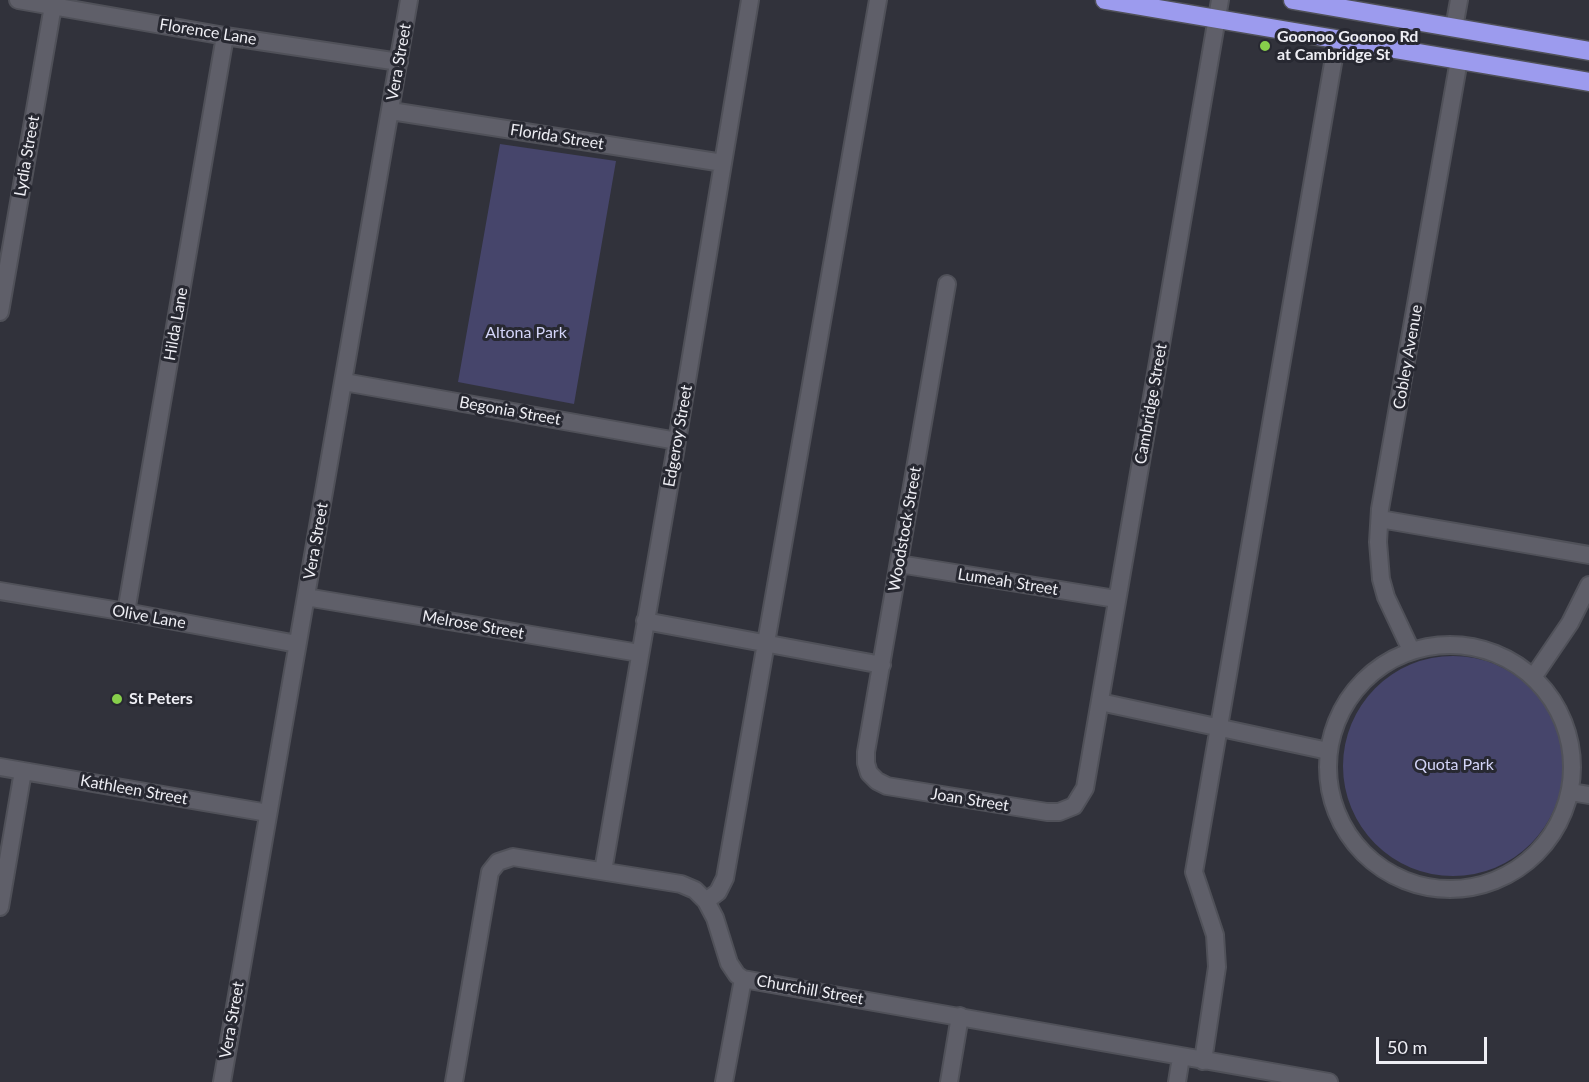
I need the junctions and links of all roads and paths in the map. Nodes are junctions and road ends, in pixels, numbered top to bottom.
1 (18, 0) edge
2 (410, 0) edge
3 (750, 0) edge
4 (878, 0) edge
5 (1105, 0) edge
6 (1220, 0) edge
7 (1293, 0) edge
8 (1459, 0) edge
9 (53, 3) edge
10 (1218, 19) junction
11 (1454, 28) junction
12 (225, 36) junction
13 (1337, 40) junction
14 (1589, 51) edge
15 (1459, 60) junction
16 (399, 62) junction
17 (1589, 82) edge
18 (391, 111) junction
19 (723, 163) junction
20 (947, 284) dead end
21 (0, 312) edge
22 (344, 382) junction
23 (677, 441) junction
24 (1380, 519) junction
25 (1589, 555) edge
26 (899, 564) junction
27 (1589, 585) edge
28 (0, 591) edge
29 (306, 597) junction
30 (1116, 599) junction
31 (126, 612) junction
32 (645, 621) junction
33 (297, 644) junction
34 (765, 644) junction
35 (1412, 650) junction
36 (639, 653) junction
37 (882, 665) junction
38 (1534, 676) junction
39 (1100, 702) junction
40 (1218, 727) junction
41 (1328, 751) junction
42 (0, 767) edge
43 (23, 771) junction
44 (869, 773) joint
45 (1571, 792) junction
46 (1589, 795) edge
47 (1074, 806) joint
48 (268, 813) junction
49 (603, 871) junction
50 (706, 901) junction
51 (0, 907) edge
52 (742, 979) junction
53 (960, 1016) junction
54 (1181, 1057) junction
55 (1203, 1061) junction
56 (222, 1082) edge
57 (454, 1082) edge
58 (724, 1082) edge
59 (949, 1082) edge
60 (1177, 1082) edge
61 (1329, 1082) edge

1 - 9 street, Florence Lane
2 - 16 street, Vera Street
3 - 19 street, Edgeroy Street
4 - 34 street
5 - 10 highway
6 - 10 street, Cambridge Street
7 - 11 highway
8 - 11 street
9 - 12 street, Florence Lane
9 - 21 street, Lydia Street
10 - 13 highway
10 - 30 street, Cambridge Street
11 - 14 highway
12 - 16 street, Florence Lane
12 - 31 street, Hilda Lane
13 - 15 highway
13 - 40 street
15 - 17 highway
15 - 24 street, Cobley Avenue
16 - 18 street, Vera Street
18 - 19 street, Florida Street
18 - 22 street, Vera Street
19 - 23 street, Edgeroy Street
20 - 26 street, Woodstock Street
22 - 23 street, Begonia Street
22 - 29 street, Vera Street
23 - 32 street, Edgeroy Street
24 - 25 street
24 - 35 street, Cobley Avenue
26 - 30 street, Lumeah Street
26 - 37 street, Woodstock Street
27 - 38 street
28 - 31 street, Olive Lane
29 - 33 street, Vera Street
29 - 36 street, Melrose Street
30 - 39 street, Cambridge Street
31 - 33 street, Olive Lane
32 - 34 street
32 - 36 street, Edgeroy Street
33 - 48 street, Vera Street
34 - 37 street
34 - 50 street
35 - 38 street
35 - 41 street
36 - 49 street, Edgeroy Street
37 - 44 street, Woodstock Street
38 - 45 street
39 - 40 street
39 - 47 street, Cambridge Street
40 - 41 street
40 - 55 street
41 - 45 street
42 - 43 street, Kathleen Street
43 - 48 street, Kathleen Street
43 - 51 street
44 - 47 street, Joan Street
45 - 46 street
48 - 56 street, Vera Street
49 - 50 street
49 - 57 street
50 - 52 street, Churchill Street
52 - 53 street, Churchill Street
52 - 58 street
53 - 54 street, Churchill Street
53 - 59 street
54 - 55 street, Churchill Street
54 - 60 street
55 - 61 street, Churchill Street

